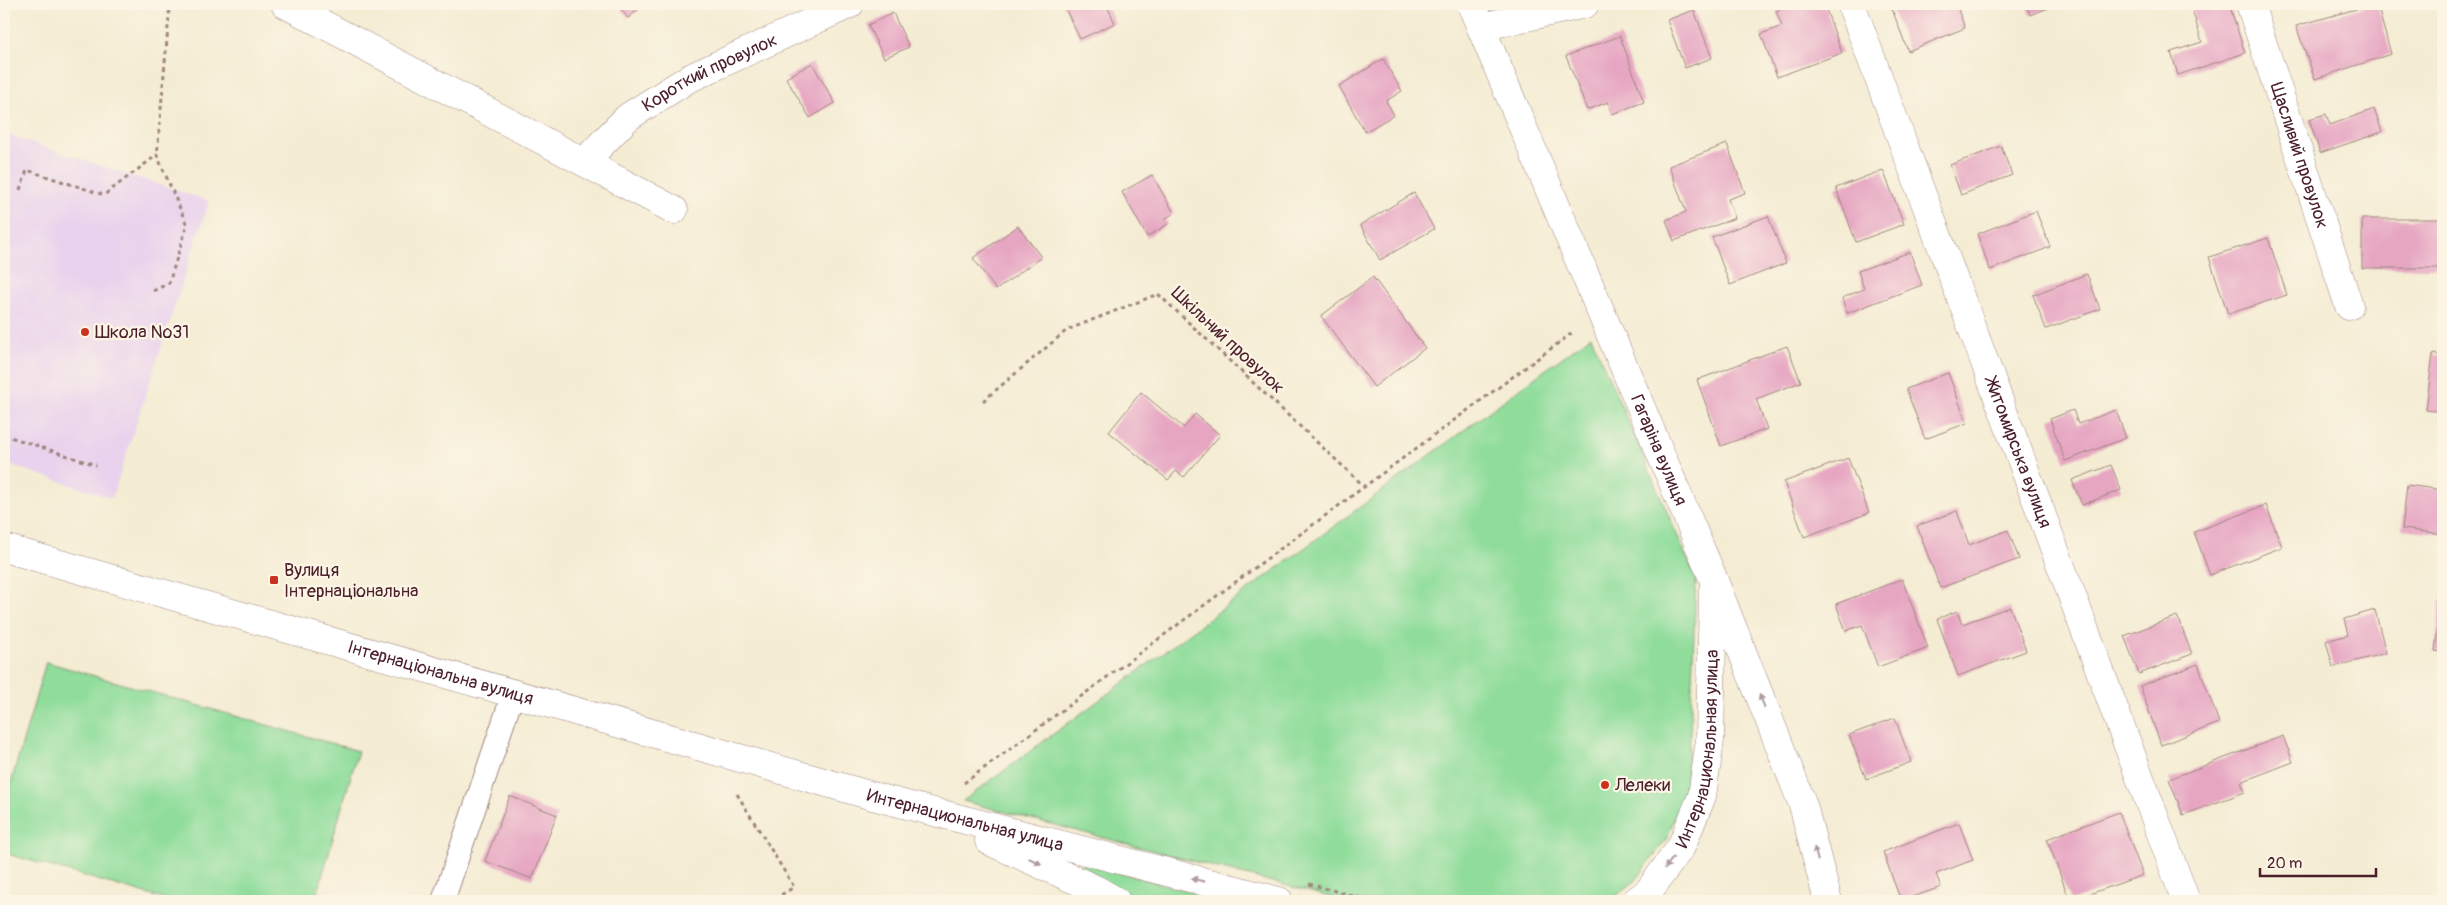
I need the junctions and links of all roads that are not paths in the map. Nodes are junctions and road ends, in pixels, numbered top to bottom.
1 (285, 4) edge
2 (850, 4) edge
3 (1584, 4) edge
4 (1851, 4) edge
5 (2250, 4) edge
6 (1476, 15) edge
7 (584, 162) junction
8 (674, 210) dead end
9 (2349, 306) dead end
10 (4, 548) edge
11 (1713, 578) junction
12 (513, 694) junction
13 (876, 797) junction
14 (449, 899) edge
15 (1116, 901) edge
16 (1279, 901) edge
17 (1636, 901) edge
18 (1828, 901) edge
19 (2186, 901) edge

1 - 7 street
2 - 7 street, Короткий провулок
3 - 6 street
4 - 19 street, Житомирська вулиця
5 - 9 street, Щасливий провулок
6 - 11 street, Гагаріна вулиця
7 - 8 street
10 - 12 street, Інтернаціональна вулиця
11 -> 17 street, Интернациональная улица
18 -> 11 street, Гагаріна вулиця
12 - 13 street, Інтернаціональна вулиця
12 - 14 lane
13 -> 15 street, Интернациональная улица
16 -> 13 street, Интернациональная улица

